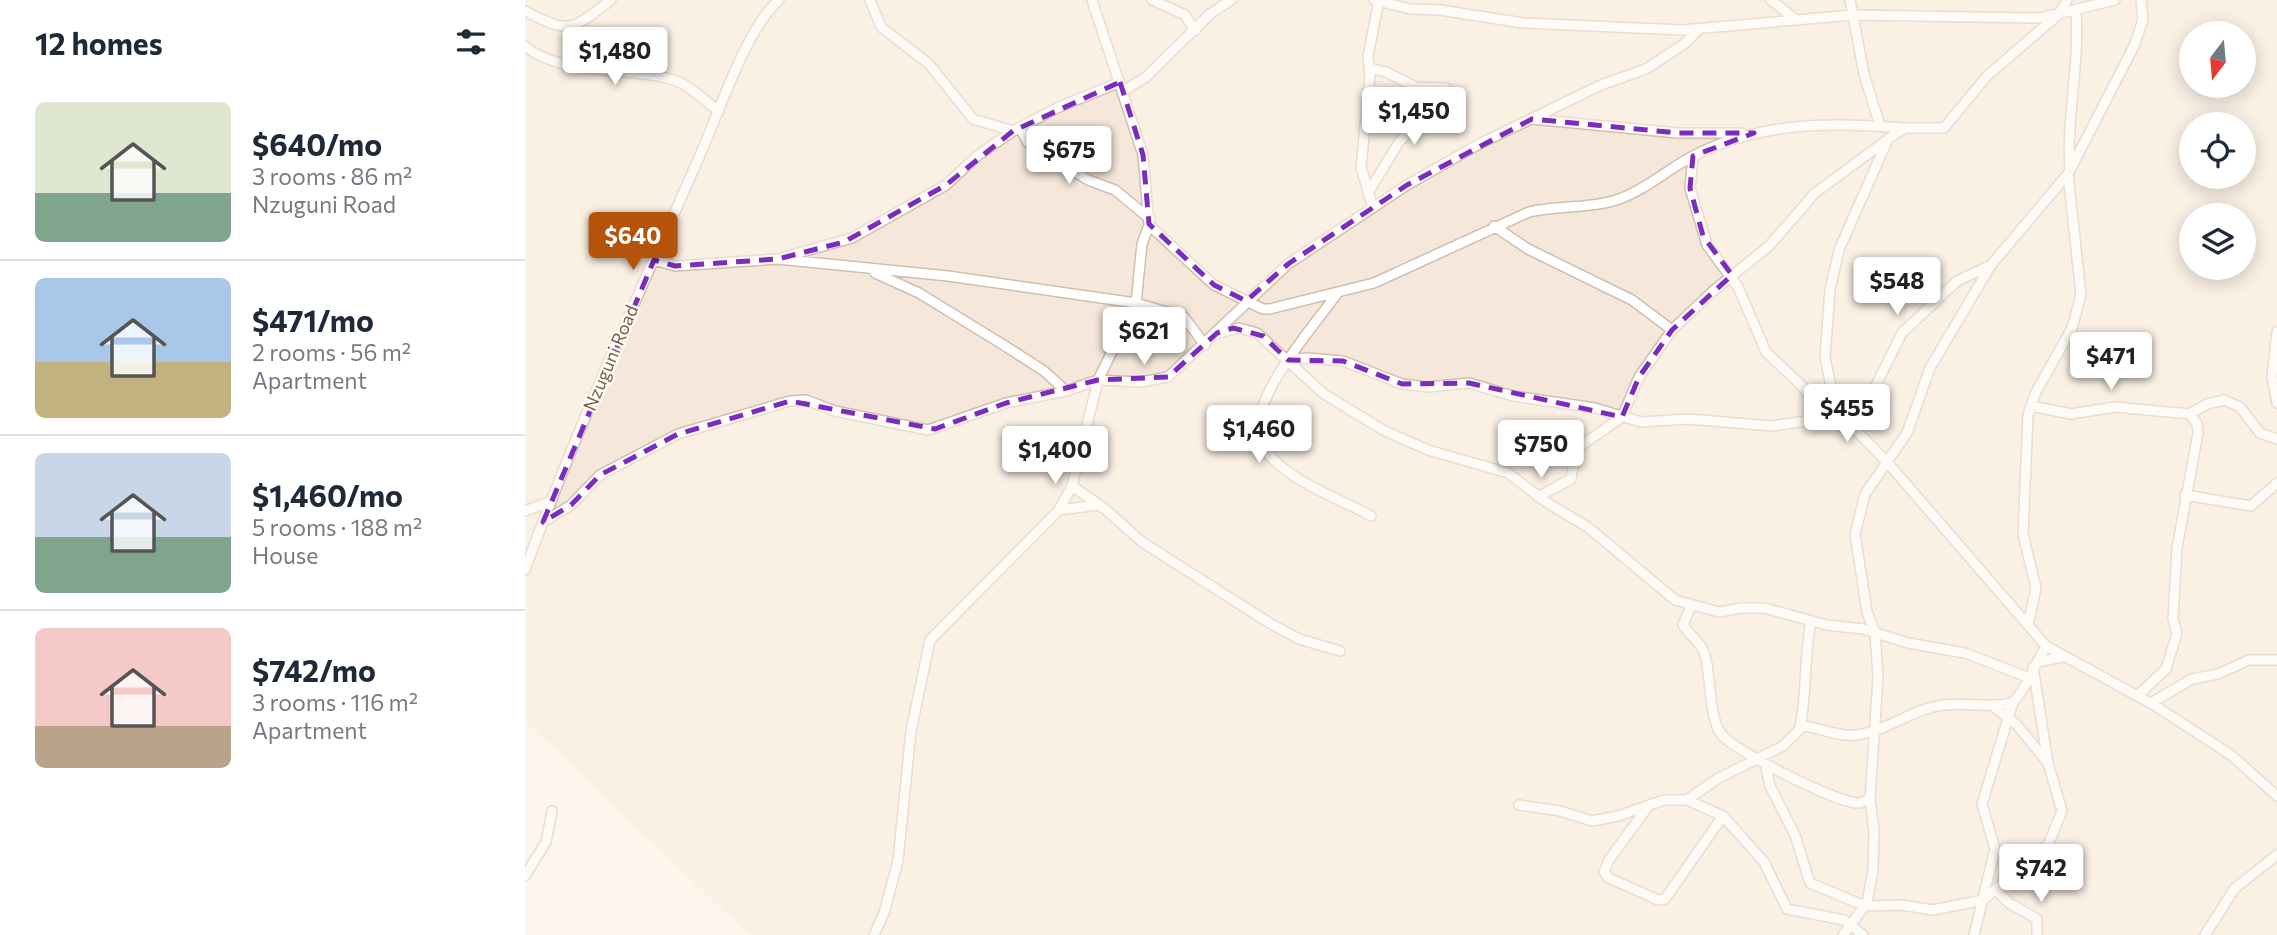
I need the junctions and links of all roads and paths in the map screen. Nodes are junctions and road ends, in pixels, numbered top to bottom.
1 (611, 0) edge
2 (779, 0) edge
3 (870, 0) edge
4 (1092, 0) edge
5 (1152, 0) edge
6 (1231, 0) edge
7 (1377, 0) edge
8 (1771, 0) edge
9 (1850, 0) edge
10 (2067, 0) edge
11 (2115, 0) edge
12 (2141, 0) edge
13 (525, 11) edge
14 (2076, 11) junction
15 (2059, 14) junction
16 (1853, 15) junction
17 (1795, 19) junction
18 (1698, 30) junction
19 (1195, 31) junction
20 (525, 46) edge
21 (1370, 68) junction
22 (1121, 87) junction
23 (719, 111) junction
24 (1532, 119) junction
25 (1880, 126) junction
26 (1905, 128) junction
27 (1016, 130) junction
28 (1753, 133) junction
29 (1888, 139) junction
30 (1693, 156) junction
31 (2069, 172) junction
32 (1368, 193) junction
33 (1373, 208) junction
34 (1149, 222) junction
35 (1494, 226) junction
36 (778, 258) junction
37 (654, 260) junction
38 (1990, 265) junction
39 (869, 270) junction
40 (1732, 275) junction
41 (1336, 295) junction
42 (1246, 301) junction
43 (1136, 303) junction
44 (1672, 330) junction
45 (2277, 332) edge
46 (1217, 333) junction
47 (1205, 345) junction
48 (1288, 360) junction
49 (1098, 380) junction
50 (1066, 391) junction
51 (2277, 403) edge
52 (2031, 406) junction
53 (2190, 414) junction
54 (1622, 417) junction
55 (1827, 418) junction
56 (1845, 419) junction
57 (2277, 439) edge
58 (1887, 462) junction
59 (2277, 483) edge
60 (1072, 486) junction
61 (2185, 495) junction
62 (1538, 497) junction
63 (549, 502) junction
64 (1100, 505) junction
65 (1059, 510) junction
66 (525, 511) edge
67 (1371, 516) dead end
68 (543, 522) junction
69 (526, 567) edge
70 (1691, 607) junction
71 (1811, 621) junction
72 (2028, 625) junction
73 (1875, 633) junction
74 (2046, 646) junction
75 (1340, 651) dead end
76 (2063, 657) junction
77 (2277, 660) edge
78 (2035, 664) junction
79 (2027, 677) junction
80 (2138, 695) junction
81 (2013, 702) junction
82 (2151, 703) junction
83 (1990, 704) junction
84 (2007, 716) junction
85 (1800, 728) junction
86 (1877, 731) junction
87 (1757, 760) junction
88 (2048, 763) junction
89 (1766, 767) junction
90 (2277, 796) edge
91 (1870, 799) junction
92 (1687, 800) junction
93 (1650, 804) junction
94 (1519, 805) dead end
95 (552, 811) dead end
96 (1723, 816) junction
97 (2277, 855) edge
98 (525, 876) edge
99 (1996, 890) junction
100 (1983, 900) junction
101 (1865, 906) junction
102 (1852, 926) junction
103 (874, 935) edge
104 (1843, 935) edge
105 (1863, 935) edge
106 (1973, 935) edge
107 (2037, 935) edge
108 (2205, 935) edge

1 - 13 street
2 - 23 street, Nzuguni Road
3 - 27 street
4 - 22 street
5 - 19 street
6 - 19 street
7 - 18 street
7 - 21 street
8 - 17 street
9 - 16 street
10 - 15 street
11 - 14 street
12 - 31 street
14 - 15 street
14 - 31 street
15 - 16 street
15 - 26 street
16 - 17 street
16 - 25 street
17 - 18 street
18 - 24 street
19 - 22 street
20 - 23 street
21 - 32 street
21 - 32 street
22 - 27 street
22 - 34 street
23 - 37 street, Nzuguni Road
24 - 28 street
24 - 33 street
25 - 26 street
25 - 28 street
26 - 29 street
27 - 34 street
27 - 36 street
28 - 30 street
29 - 40 street
29 - 56 street
30 - 35 street
30 - 40 street
31 - 38 street
31 - 52 street
32 - 33 street
33 - 42 street
34 - 42 street
34 - 43 street
35 - 41 street
35 - 44 street
36 - 37 street
36 - 39 street
37 - 63 street, Nzuguni Road
38 - 56 street
38 - 58 street
39 - 43 street
39 - 50 street
40 - 44 street
40 - 55 street
41 - 42 street
41 - 48 street
42 - 46 street
43 - 47 street
43 - 49 street
44 - 54 street
45 - 51 street
46 - 47 street
46 - 48 street
47 - 49 street
48 - 54 street
48 - 62 street
48 - 67 street
49 - 50 street
49 - 60 street
50 - 68 street
52 - 53 street
52 - 72 street
53 - 57 street
53 - 61 street
54 - 55 street
54 - 62 street
55 - 56 street
56 - 58 street
58 - 72 street
58 - 73 street
59 - 61 street
60 - 64 street
60 - 65 street
61 - 80 street
62 - 70 street
63 - 66 street
63 - 68 street, Nzuguni Road
64 - 65 street
64 - 75 street
65 - 103 street
68 - 69 street, Nzuguni Road
70 - 71 street
70 - 87 street
71 - 73 street
71 - 85 street
72 - 74 street
73 - 79 street
73 - 86 street
74 - 76 street
74 - 78 street
76 - 78 street
76 - 80 street
77 - 82 street
78 - 79 street
78 - 88 street
79 - 81 street
80 - 82 street
81 - 83 street
81 - 84 street
82 - 90 street
83 - 84 street
83 - 86 street
84 - 88 street
84 - 100 street
85 - 86 street
85 - 87 street
86 - 91 street
87 - 89 street
87 - 92 street
88 - 99 street
89 - 91 street
89 - 101 street
91 - 101 street
92 - 93 street
92 - 96 street
93 - 94 street
93 - 96 street
95 - 98 street
96 - 102 street
97 - 108 street
99 - 100 street
99 - 107 street
100 - 101 street
100 - 106 street
101 - 102 street
102 - 104 street
102 - 105 street

